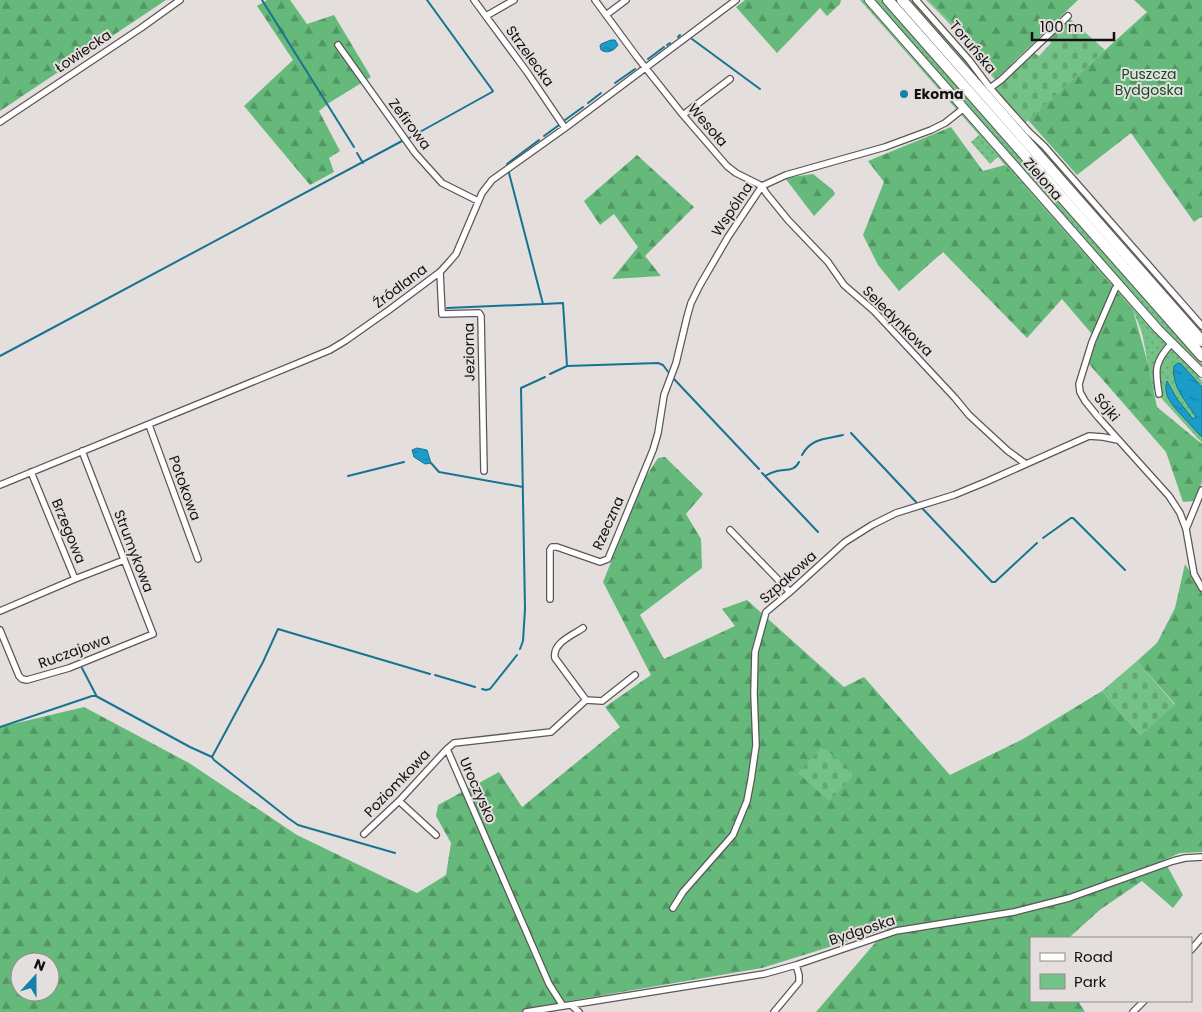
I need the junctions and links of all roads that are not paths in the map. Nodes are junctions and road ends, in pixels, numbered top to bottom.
1 (180, 0) edge
2 (474, 0) edge
3 (514, 0) edge
4 (595, 0) edge
5 (626, 0) edge
6 (736, 0) edge
7 (869, 0) edge
8 (888, 0) edge
9 (902, 0) edge
10 (916, 0) edge
11 (606, 15) junction
12 (486, 16) junction
13 (1068, 16) dead end
14 (338, 45) dead end
15 (645, 68) junction
16 (730, 79) dead end
17 (990, 88) junction
18 (964, 108) junction
19 (682, 115) junction
20 (0, 122) edge
21 (566, 128) junction
22 (762, 186) junction
23 (478, 201) junction
24 (440, 272) junction
25 (1119, 284) junction
26 (1202, 326) edge
27 (1202, 341) edge
28 (1172, 343) junction
29 (1202, 356) edge
30 (1202, 373) edge
31 (1159, 394) dead end
32 (149, 425) junction
33 (1118, 440) junction
34 (653, 450) joint
35 (82, 451) junction
36 (1026, 464) junction
37 (484, 471) dead end
38 (31, 472) junction
39 (0, 485) edge
40 (1202, 490) edge
41 (1186, 529) junction
42 (730, 530) dead end
43 (198, 559) dead end
44 (124, 560) junction
45 (75, 579) junction
46 (1202, 588) edge
47 (790, 592) junction
48 (550, 599) dead end
49 (0, 611) edge
50 (584, 628) dead end
51 (0, 630) edge
52 (128, 644) joint
53 (635, 675) dead end
54 (586, 700) junction
55 (447, 749) junction
56 (399, 801) junction
57 (364, 834) dead end
58 (436, 835) dead end
59 (1202, 856) edge
60 (674, 908) dead end
61 (1202, 937) edge
62 (1192, 949) edge
63 (796, 965) junction
64 (1143, 1002) edge
65 (571, 1005) junction
66 (563, 1006) junction
67 (526, 1012) edge
68 (579, 1012) edge
69 (773, 1012) edge
70 (1134, 1012) edge

1 - 20 street, Łowiecka
2 - 12 street, Strzelecka
3 - 12 street
4 - 11 street, Wesoła
5 - 11 street
6 - 15 street, Źródlana
7 - 18 street, Zielona
8 - 29 highway
9 - 27 highway
10 - 17 street, Toruńska
11 - 15 street, Wesoła
12 - 21 street, Strzelecka
13 - 17 street
14 - 23 street, Zefirowa
15 - 19 street, Wesoła
15 - 21 street, Źródlana
16 - 19 street
17 - 26 street, Zielona
18 - 22 street, Wspólna
18 - 25 street, Zielona
19 - 22 street, Wesoła
21 - 23 street, Źródlana
22 - 34 street, Wspólna
22 - 36 street, Seledynkowa
23 - 24 street, Źródlana
24 - 32 street, Źródlana
24 - 37 street, Jeziorna
25 - 28 street, Zielona
25 - 33 street, Sójki
28 - 30 street, Zielona
28 - 31 street
32 - 35 street, Źródlana
32 - 43 street, Potokowa
33 - 36 street, Szpakowa
33 - 41 street, Sójki
34 - 48 street, Rzeczna
35 - 38 street, Źródlana
35 - 44 street, Strumykowa
36 - 47 street, Szpakowa
38 - 39 street, Źródlana
38 - 45 street, Brzegowa
40 - 41 street
41 - 46 street, Sójki
42 - 47 street
44 - 45 street, Brzegowa
44 - 52 street, Strumykowa
45 - 49 street
47 - 60 street, Szpakowa
50 - 54 street
51 - 52 street, Ruczajowa
53 - 54 street
54 - 55 street, Uroczysko
55 - 56 street, Poziomkowa
55 - 66 street, Uroczysko
56 - 57 street, Poziomkowa
56 - 58 street
59 - 63 street, Bydgoska
61 - 62 street
63 - 65 street, Bydgoska
63 - 69 street
64 - 70 street
65 - 66 street, Bydgoska
65 - 68 street
66 - 67 street, Bydgoska

